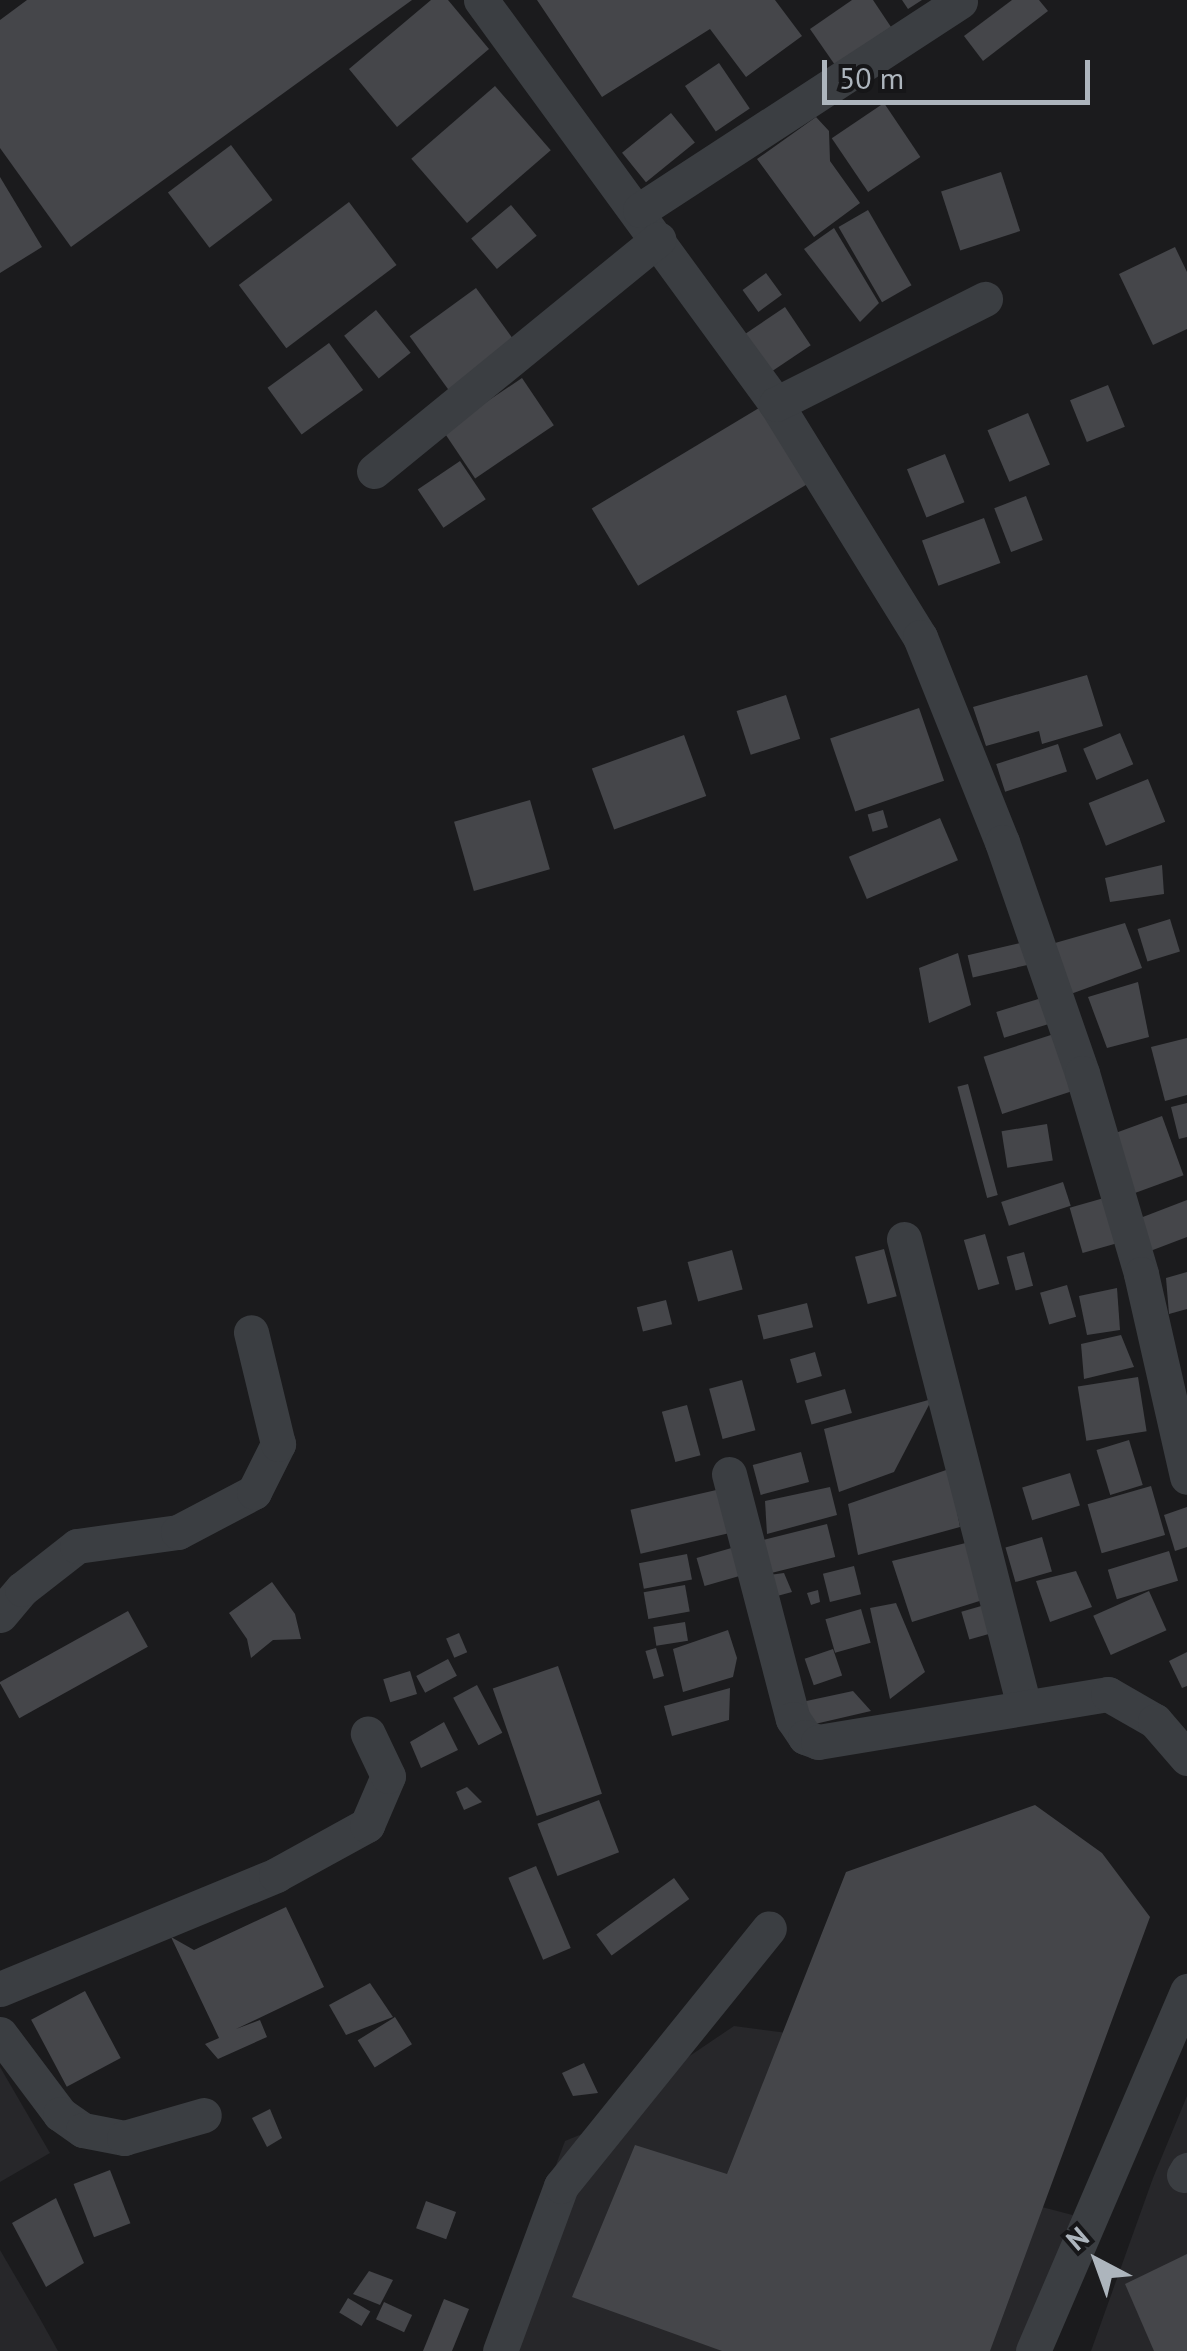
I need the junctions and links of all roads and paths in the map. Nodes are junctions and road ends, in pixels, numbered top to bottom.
1 (481, 0) edge
2 (960, 1) edge
3 (649, 224) junction
4 (985, 299) dead end
5 (776, 404) junction
6 (374, 471) dead end
7 (904, 1239) dead end
8 (252, 1332) dead end
9 (729, 1474) dead end
10 (1187, 1477) edge
11 (0, 1615) edge
12 (1024, 1705) junction
13 (368, 1734) dead end
14 (1187, 1758) edge
15 (769, 1928) dead end
16 (0, 1989) edge
17 (1187, 1990) edge
18 (0, 2034) edge
19 (204, 2115) dead end
20 (510, 2348) edge
21 (1032, 2351) edge

1 - 3 street
2 - 3 street
3 - 5 street
3 - 6 street
4 - 5 street
5 - 10 street
7 - 12 street
8 - 11 street
9 - 12 street
12 - 14 street
13 - 16 street
15 - 20 street
17 - 21 street
18 - 19 street

